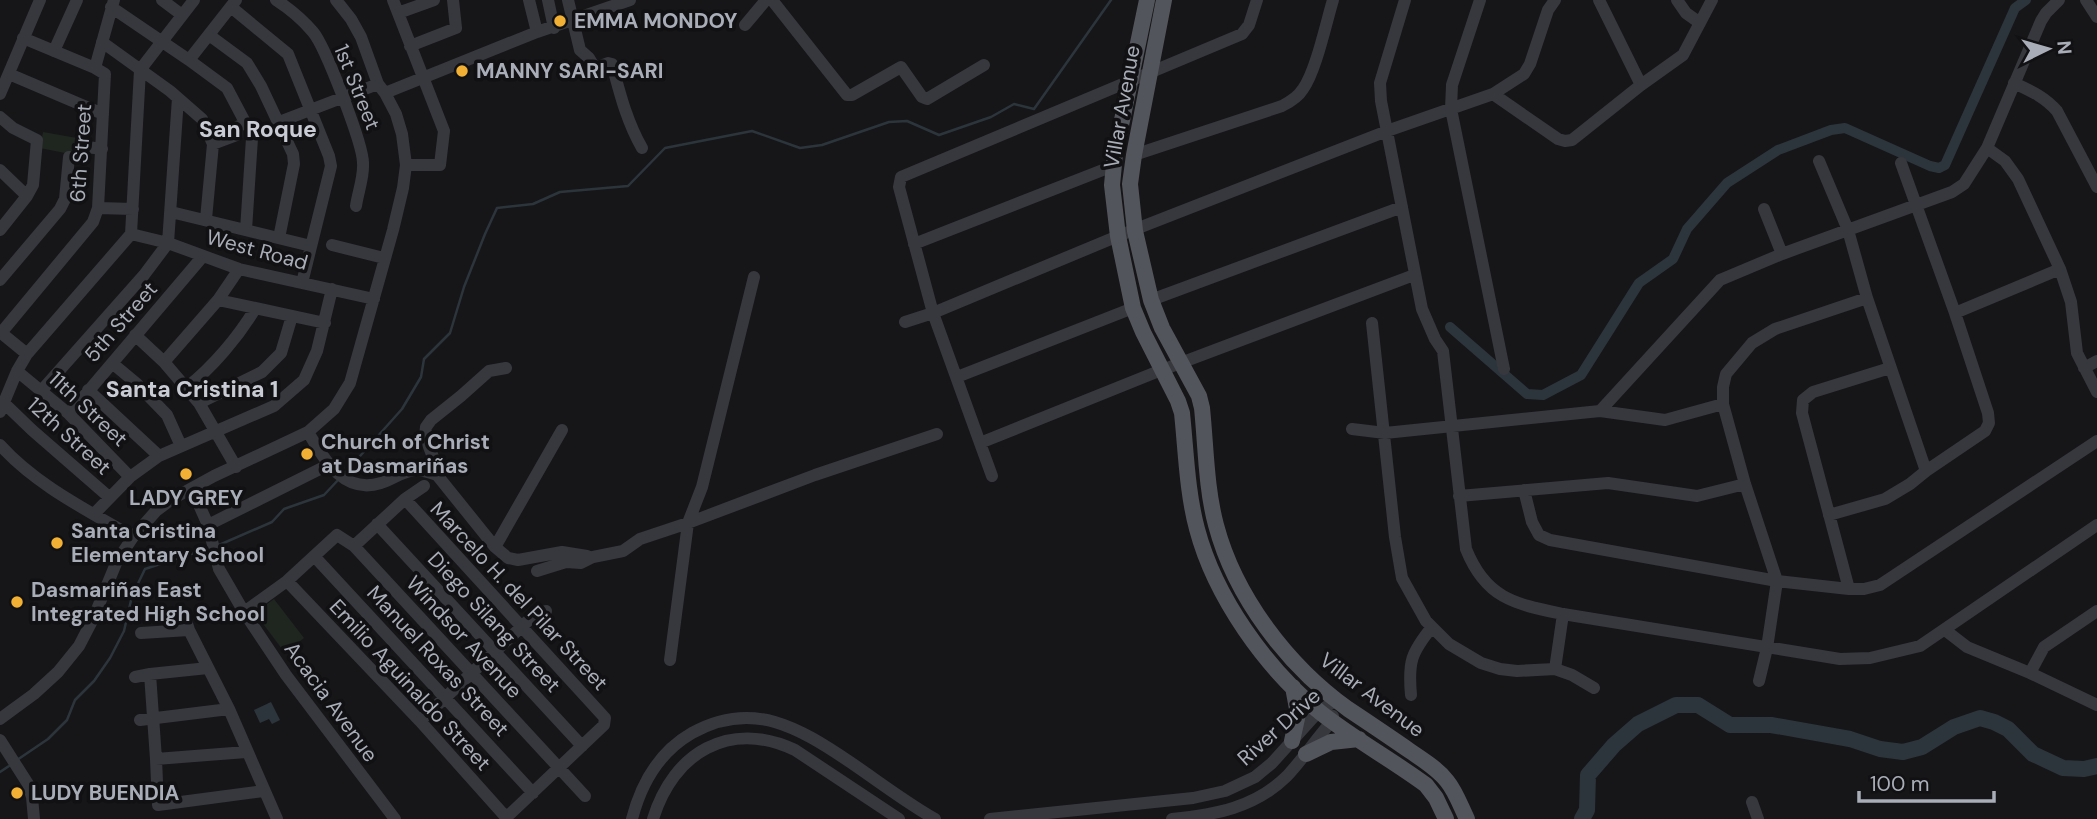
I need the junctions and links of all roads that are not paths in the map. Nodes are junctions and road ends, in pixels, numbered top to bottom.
1 (40, 0) edge
2 (77, 0) edge
3 (162, 0) edge
4 (194, 0) edge
5 (276, 0) edge
6 (336, 0) edge
7 (393, 0) edge
8 (434, 0) edge
9 (453, 0) edge
10 (529, 0) edge
11 (548, 0) edge
12 (568, 0) edge
13 (588, 0) edge
14 (766, 0) edge
15 (772, 0) edge
16 (1147, 0) edge
17 (1164, 0) edge
18 (1257, 0) edge
19 (1333, 0) edge
20 (1405, 0) edge
21 (1480, 0) edge
22 (1555, 0) edge
23 (1599, 0) edge
24 (1677, 0) edge
25 (1712, 0) edge
26 (2059, 0) edge
27 (2086, 0) edge
28 (622, 1) edge
29 (113, 4) edge
30 (233, 4) edge
31 (398, 13) junction
32 (592, 13) junction
33 (182, 15) junction
34 (2097, 17) edge
35 (572, 20) junction
36 (1700, 23) junction
37 (745, 25) dead end
38 (554, 28) junction
39 (537, 32) junction
40 (209, 35) junction
41 (23, 38) junction
42 (161, 41) junction
43 (102, 42) junction
44 (410, 46) junction
45 (54, 51) junction
46 (189, 60) junction
47 (984, 65) dead end
48 (95, 68) junction
49 (140, 70) junction
50 (1150, 71) junction
51 (9, 74) junction
52 (423, 78) junction
53 (1130, 80) junction
54 (2014, 83) junction
55 (1641, 85) junction
56 (382, 88) junction
57 (0, 94) edge
58 (1493, 94) junction
59 (343, 97) junction
60 (178, 99) junction
61 (310, 109) junction
62 (1451, 109) junction
63 (103, 114) junction
64 (0, 117) edge
65 (279, 122) junction
66 (1387, 131) junction
67 (252, 138) dead end
68 (214, 144) junction
69 (80, 146) dead end
70 (642, 148) dead end
71 (1987, 148) junction
72 (102, 149) junction
73 (1134, 155) junction
74 (69, 157) dead end
75 (1819, 161) dead end
76 (1902, 163) dead end
77 (406, 165) junction
78 (1113, 166) junction
79 (0, 170) edge
80 (2097, 187) edge
81 (27, 196) junction
82 (1915, 205) junction
83 (356, 206) dead end
84 (1402, 206) junction
85 (98, 208) junction
86 (133, 209) junction
87 (1764, 209) dead end
88 (171, 212) junction
89 (206, 219) junction
90 (0, 230) edge
91 (246, 230) junction
92 (1135, 230) junction
93 (1848, 230) junction
94 (131, 234) junction
95 (1118, 236) junction
96 (279, 238) junction
97 (168, 243) junction
98 (914, 244) junction
99 (332, 245) dead end
100 (311, 246) junction
101 (1782, 254) junction
102 (203, 256) junction
103 (384, 258) junction
104 (239, 269) junction
105 (2060, 269) junction
106 (1414, 275) junction
107 (754, 277) dead end
108 (0, 280) edge
109 (302, 283) junction
110 (332, 289) junction
111 (1867, 298) junction
112 (374, 299) junction
113 (218, 300) junction
114 (1151, 300) junction
115 (1133, 308) junction
116 (255, 309) junction
117 (933, 313) junction
118 (1955, 313) junction
119 (292, 316) junction
120 (905, 322) dead end
121 (325, 323) junction
122 (1372, 323) dead end
123 (1, 333) edge
124 (135, 335) junction
125 (27, 354) junction
126 (2097, 360) edge
127 (112, 362) junction
128 (164, 362) junction
129 (1181, 363) junction
130 (506, 368) dead end
131 (1890, 368) junction
132 (2084, 368) junction
133 (1164, 369) junction
134 (1504, 369) dead end
135 (17, 370) junction
136 (957, 377) junction
137 (187, 388) junction
138 (42, 390) junction
139 (88, 390) junction
140 (2097, 392) edge
141 (199, 403) junction
142 (1723, 404) junction
143 (2, 408) edge
144 (1600, 411) junction
145 (69, 414) junction
146 (1451, 426) junction
147 (1352, 429) dead end
148 (562, 430) dead end
149 (216, 431) junction
150 (308, 432) junction
151 (1385, 433) junction
152 (937, 434) dead end
153 (2097, 441) edge
154 (980, 443) junction
155 (0, 444) edge
156 (181, 446) junction
157 (159, 456) junction
158 (236, 467) junction
159 (333, 470) junction
160 (1926, 471) junction
161 (437, 475) junction
162 (992, 476) dead end
163 (131, 477) junction
164 (1745, 484) junction
165 (424, 486) dead end
166 (192, 489) junction
167 (1524, 490) junction
168 (1459, 496) junction
169 (109, 497) junction
170 (405, 499) junction
171 (94, 514) junction
172 (1829, 515) junction
173 (688, 523) junction
174 (377, 524) junction
175 (208, 525) junction
176 (2097, 525) edge
177 (133, 537) junction
178 (354, 546) junction
179 (495, 547) junction
180 (313, 556) junction
181 (593, 557) junction
182 (537, 571) dead end
183 (287, 581) junction
184 (1777, 581) junction
185 (1849, 589) junction
186 (546, 611) dead end
187 (2097, 611) edge
188 (244, 612) junction
189 (184, 614) dead end
190 (1563, 614) junction
191 (522, 628) junction
192 (1432, 628) junction
193 (189, 630) junction
194 (1945, 631) junction
195 (141, 633) dead end
196 (1767, 648) junction
197 (496, 651) junction
198 (670, 660) dead end
199 (208, 668) junction
200 (1555, 669) junction
201 (2030, 673) junction
202 (150, 674) junction
203 (471, 674) junction
204 (135, 677) dead end
205 (1759, 681) dead end
206 (1293, 687) junction
207 (1594, 688) dead end
208 (1411, 695) dead end
209 (446, 697) junction
210 (1337, 700) junction
211 (2097, 705) edge
212 (229, 709) junction
213 (1325, 716) junction
214 (0, 719) edge
215 (146, 720) junction
216 (420, 721) junction
217 (1359, 739) junction
218 (0, 740) edge
219 (1292, 741) junction
220 (582, 746) junction
221 (246, 752) junction
222 (1306, 754) junction
223 (156, 759) junction
224 (559, 769) junction
225 (264, 791) junction
226 (533, 793) junction
227 (585, 796) dead end
228 (1752, 802) dead end
229 (158, 805) junction
230 (34, 819) edge
231 (156, 819) edge
232 (277, 819) edge
233 (395, 819) edge
234 (632, 819) edge
235 (653, 819) edge
236 (899, 819) edge
237 (935, 819) edge
238 (990, 819) edge
239 (1172, 819) edge
240 (1446, 819) edge
241 (1467, 819) edge
242 (1758, 819) edge

1 - 41 street
2 - 45 street
3 - 33 street
4 - 33 street
5 - 59 street, 1st Street
6 - 56 street
7 - 31 street
8 - 31 street
9 - 44 street
10 - 39 street
11 - 38 street
12 - 35 street
13 - 32 street
14 - 37 street
15 - 47 street
16 - 53 main road, Villar Avenue
17 - 50 main road, Villar Avenue
18 - 50 street
19 - 73 street
20 - 66 street
21 - 62 street
22 - 58 street
23 - 55 street
24 - 36 street
25 - 36 street
26 - 54 street
27 - 34 street
28 - 32 street
29 - 42 street
29 - 43 street
30 - 40 street
30 - 61 street
31 - 44 street
32 - 35 street
33 - 42 street
35 - 38 street
35 - 70 street
36 - 55 street
38 - 39 street
39 - 52 street
40 - 46 street
40 - 65 street
41 - 45 street
41 - 51 street
42 - 46 street
42 - 49 street
43 - 48 street
43 - 49 street
44 - 52 street
45 - 48 street
46 - 68 street
48 - 63 street, 6th Street
49 - 60 street
49 - 86 street
50 - 53 street
50 - 73 main road, Villar Avenue
51 - 57 street
51 - 63 street
52 - 56 street
52 - 77 street
53 - 78 main road, Villar Avenue
53 - 98 street
54 - 71 street
54 - 80 street
55 - 58 street
56 - 59 street
56 - 77 street
58 - 62 street
59 - 61 street
59 - 83 street, 1st Street
60 - 68 street
60 - 88 street
61 - 65 street
61 - 100 street
62 - 66 street
62 - 134 street
63 - 72 street, 6th Street
64 - 81 street
65 - 96 street
66 - 84 street
66 - 92 street
67 - 91 street
68 - 89 street
69 - 72 street
71 - 82 street
71 - 105 street
72 - 85 street, 6th Street
73 - 92 main road, Villar Avenue
74 - 108 street
75 - 93 street
76 - 82 street
77 - 103 street
78 - 95 main road, Villar Avenue
78 - 98 street
79 - 81 street
81 - 90 street
82 - 93 street
82 - 118 street
84 - 106 street
84 - 114 street
85 - 86 street
85 - 123 street, 6th Street
86 - 94 street
87 - 101 street
88 - 89 street
88 - 97 street
89 - 91 street
91 - 96 street
92 - 95 street
92 - 114 main road, Villar Avenue
93 - 101 street
93 - 111 street
94 - 97 street, West Road
94 - 125 street
95 - 115 main road, Villar Avenue
95 - 117 street
96 - 100 street
97 - 102 street, West Road
97 - 138 street
98 - 117 street
99 - 103 street
100 - 109 street
101 - 144 street
102 - 104 street, West Road
102 - 124 street, 5th Street
103 - 112 street
104 - 109 street, West Road
104 - 113 street
105 - 118 street
105 - 132 street
106 - 129 street
106 - 146 street
107 - 173 street
109 - 110 street, West Road
110 - 112 street, West Road
110 - 121 street
111 - 131 street
111 - 142 street
112 - 150 street
113 - 116 street
113 - 128 street
114 - 129 main road, Villar Avenue
115 - 133 main road, Villar Avenue
115 - 136 street
116 - 119 street
116 - 137 street
117 - 120 street
117 - 136 street
118 - 160 street
119 - 121 street
119 - 141 street
121 - 149 street
122 - 151 street
123 - 125 street
124 - 127 street, 5th Street
124 - 128 street
125 - 135 street
126 - 132 street
127 - 139 street, 5th Street
127 - 156 street
128 - 137 street
129 - 133 street
129 - 210 main road, Villar Avenue
130 - 161 street
131 - 160 street
131 - 172 street
132 - 140 street
133 - 154 street
133 - 206 main road, Villar Avenue
135 - 138 street, 11th Street
135 - 143 street
136 - 154 street
137 - 141 street
138 - 145 street, 11th Street
139 - 145 street, 5th Street
139 - 157 street
141 - 149 street
142 - 144 street
142 - 164 street
143 - 169 street, 12th Street
144 - 146 street
145 - 163 street, 11th Street
146 - 151 street
146 - 168 street
147 - 151 street
148 - 179 street
149 - 156 street
149 - 158 street
150 - 158 street
150 - 159 street
151 - 192 street
152 - 173 street
153 - 185 street
154 - 162 street
155 - 171 street
156 - 157 street
157 - 163 street
158 - 166 street
159 - 161 street
159 - 175 street
160 - 172 street
161 - 179 street
163 - 169 street
164 - 167 street
164 - 184 street
165 - 170 street
166 - 175 street, Acacia Avenue
166 - 177 street
167 - 168 street
167 - 184 street
168 - 190 street
169 - 171 street
170 - 174 street
170 - 191 street, Marcelo H. del Pilar Street
171 - 177 street
172 - 185 street
173 - 181 street
173 - 198 street
174 - 178 street
174 - 197 street, Diego Silang Street
175 - 188 street, Acacia Avenue
176 - 194 street
177 - 214 street
178 - 180 street, Windsor Avenue
178 - 203 street, Windsor Avenue
179 - 181 street
180 - 183 street
180 - 209 street, Manuel Roxas Street
181 - 182 street
183 - 188 street
183 - 216 street, Emilio Aguinaldo Street
184 - 185 street
184 - 196 street
186 - 191 street
187 - 201 street
188 - 233 street, Acacia Avenue
189 - 193 street
190 - 196 street
190 - 200 street
191 - 197 street
191 - 220 street, Marcelo H. del Pilar Street
192 - 200 street
192 - 208 street
193 - 195 street
193 - 199 street
194 - 196 street
194 - 201 street
196 - 205 street
197 - 203 street
197 - 220 street, Diego Silang Street
199 - 202 street
199 - 212 street
200 - 207 street
201 - 211 street
202 - 204 street
202 - 215 street
203 - 209 street
203 - 224 street, Windsor Avenue
206 - 213 main road, Villar Avenue
206 - 219 main road
209 - 216 street
209 - 226 street, Manuel Roxas Street
210 - 213 street, River Drive
210 - 241 main road, Villar Avenue
212 - 215 street
212 - 221 street
213 - 217 main road, Villar Avenue
213 - 219 street, River Drive
213 - 222 street, River Drive
215 - 223 street
216 - 226 street, Emilio Aguinaldo Street
217 - 222 main road
217 - 240 main road, Villar Avenue
218 - 230 street
219 - 238 street, River Drive
220 - 224 street
221 - 223 street
221 - 225 street
222 - 239 street, River Drive
223 - 229 street
224 - 226 street
224 - 227 street, Windsor Avenue
225 - 229 street
225 - 232 street
228 - 242 street
229 - 231 street
234 - 237 street
235 - 236 street

